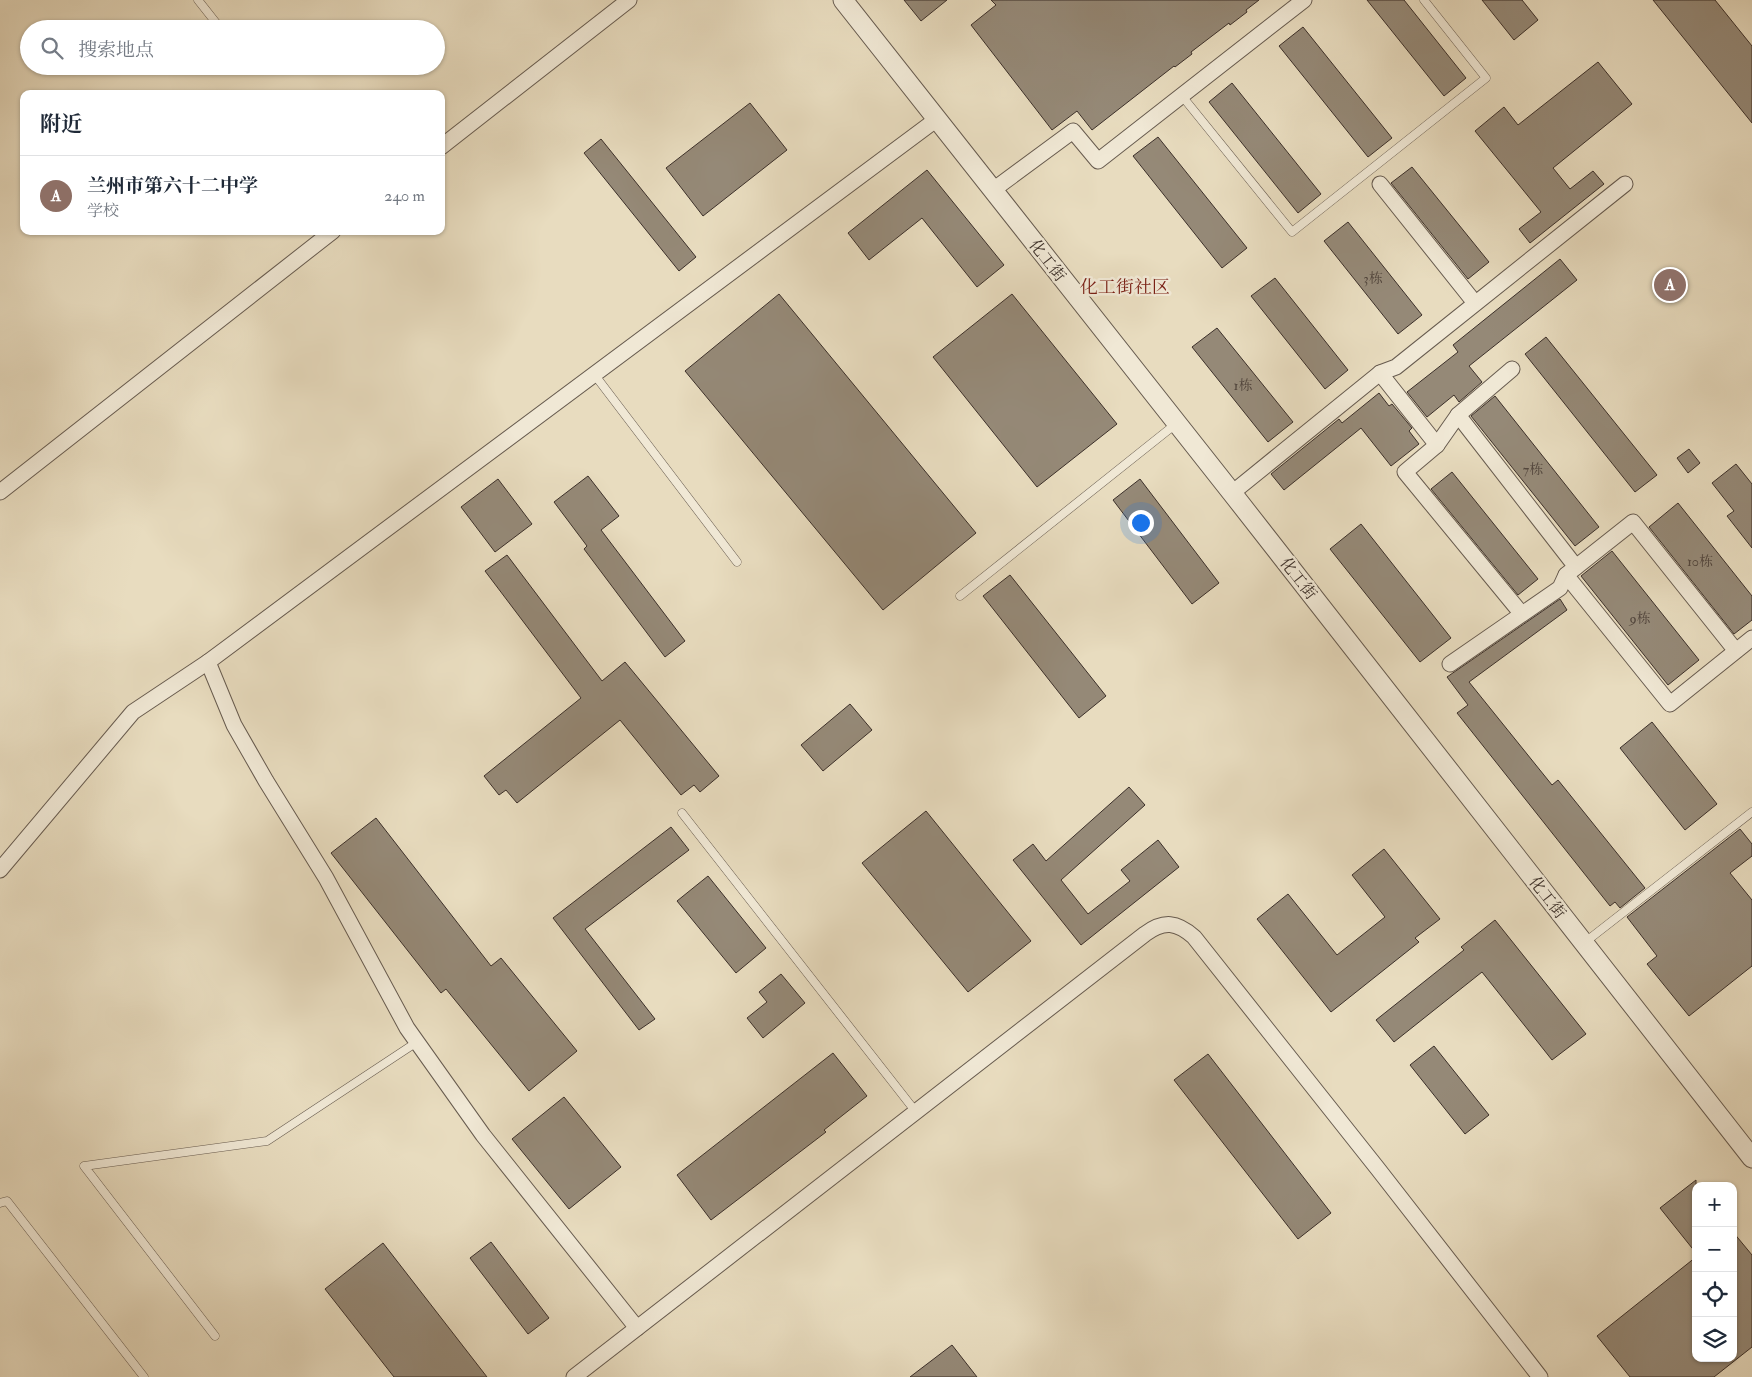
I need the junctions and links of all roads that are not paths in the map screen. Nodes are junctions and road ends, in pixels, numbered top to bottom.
1 (198, 0) edge
2 (629, 0) edge
3 (843, 0) edge
4 (1304, 0) edge
5 (1424, 0) edge
6 (214, 20) edge
7 (1182, 96) junction
8 (937, 119) junction
9 (445, 144) edge
10 (1380, 184) dead end
11 (1625, 184) dead end
12 (993, 190) junction
13 (328, 235) edge
14 (1475, 303) junction
15 (1512, 369) dead end
16 (1380, 373) junction
17 (594, 374) junction
18 (1458, 415) junction
19 (1177, 423) junction
20 (1438, 445) junction
21 (0, 492) edge
22 (1232, 493) junction
23 (737, 562) dead end
24 (1571, 571) junction
25 (960, 596) dead end
26 (1521, 614) junction
27 (1752, 638) edge
28 (1736, 651) junction
29 (208, 662) junction
30 (1450, 664) dead end
31 (1752, 812) edge
32 (682, 813) dead end
33 (0, 870) edge
34 (1584, 943) junction
35 (417, 1042) junction
36 (916, 1112) junction
37 (1752, 1158) edge
38 (0, 1204) edge
39 (637, 1328) junction
40 (215, 1336) dead end
41 (144, 1377) edge
42 (574, 1377) edge
43 (1540, 1377) edge

1 - 6 lane
2 - 9 street
3 - 8 street, 化工街
4 - 7 street
5 - 7 lane
7 - 12 street
8 - 12 street, 化工街
8 - 17 street
10 - 14 street
11 - 14 street
12 - 19 street, 化工街
13 - 21 street
14 - 16 street
15 - 18 street
16 - 20 street
16 - 22 street
17 - 23 lane
17 - 29 street
18 - 20 street
18 - 24 street
19 - 22 street, 化工街
19 - 25 lane
20 - 26 street
22 - 34 street, 化工街
24 - 26 street
24 - 28 street
24 - 28 street
26 - 30 street
27 - 28 street
29 - 33 street
29 - 35 street
31 - 34 lane
32 - 36 lane
34 - 37 street, 化工街
35 - 39 street
35 - 40 lane
36 - 39 street
36 - 43 street
38 - 41 lane
39 - 42 street

